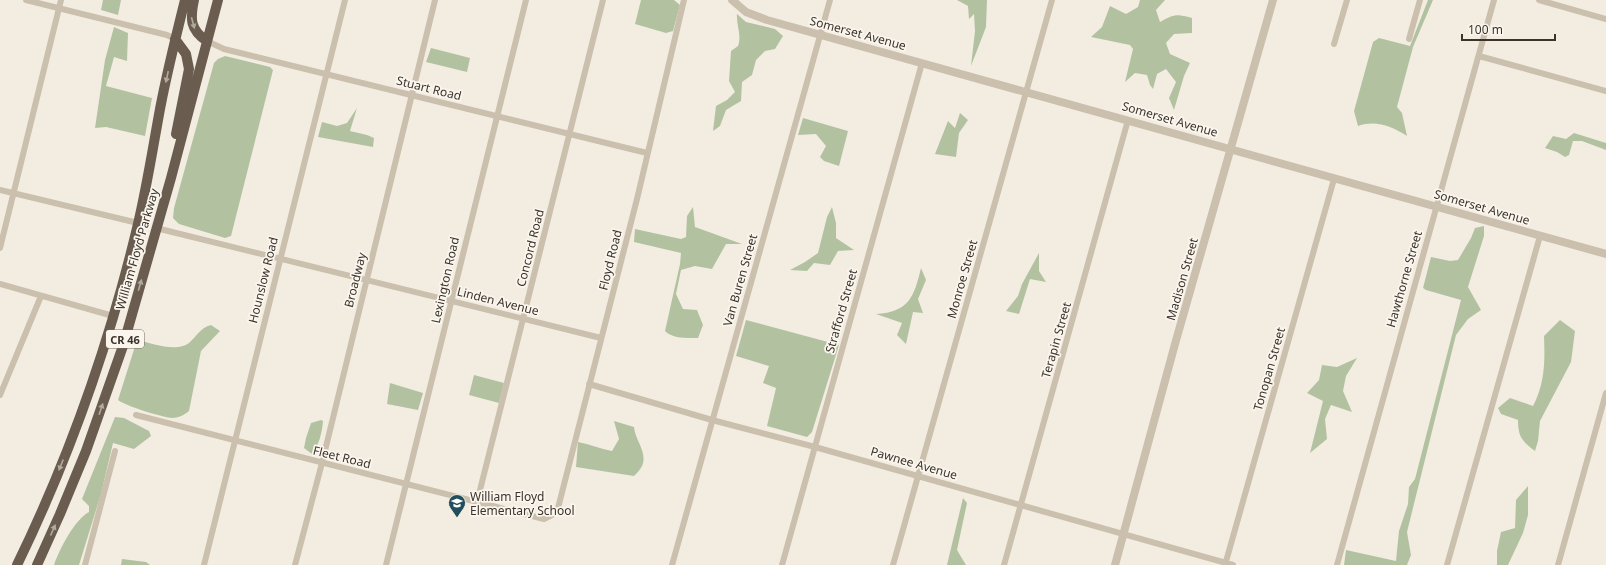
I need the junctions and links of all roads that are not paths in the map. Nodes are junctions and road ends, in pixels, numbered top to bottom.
1 (26, 0) edge
2 (60, 0) edge
3 (185, 0) edge
4 (194, 0) edge
5 (218, 0) edge
6 (345, 0) edge
7 (435, 0) edge
8 (526, 0) edge
9 (603, 0) edge
10 (684, 0) edge
11 (732, 0) edge
12 (830, 0) edge
13 (1052, 0) edge
14 (1273, 0) edge
15 (1346, 0) edge
16 (1420, 0) edge
17 (1494, 0) edge
18 (1539, 0) edge
19 (58, 8) junction
20 (1606, 18) edge
21 (820, 35) junction
22 (175, 39) junction
23 (1409, 39) dead end
24 (208, 41) junction
25 (1334, 44) dead end
26 (1479, 56) junction
27 (922, 63) junction
28 (326, 74) junction
29 (1606, 91) edge
30 (1026, 92) junction
31 (411, 95) junction
32 (497, 116) junction
33 (1128, 120) junction
34 (570, 134) junction
35 (1231, 149) junction
36 (647, 153) junction
37 (171, 178) junction
38 (1334, 179) junction
39 (0, 190) edge
40 (13, 193) junction
41 (1436, 207) junction
42 (138, 223) junction
43 (156, 228) junction
44 (1540, 236) junction
45 (0, 248) edge
46 (1606, 254) edge
47 (280, 259) junction
48 (367, 280) junction
49 (0, 284) edge
50 (41, 296) junction
51 (452, 301) junction
52 (113, 316) junction
53 (524, 318) junction
54 (601, 338) junction
55 (589, 384) junction
56 (1606, 394) edge
57 (0, 395) edge
58 (136, 415) dead end
59 (712, 420) junction
60 (234, 441) junction
61 (815, 447) junction
62 (115, 451) dead end
63 (322, 463) junction
64 (918, 476) junction
65 (406, 484) junction
66 (477, 502) junction
67 (1021, 504) junction
68 (544, 519) joint
69 (1123, 534) junction
70 (1225, 564) edge
71 (17, 565) edge
72 (37, 565) edge
73 (85, 565) edge
74 (204, 565) edge
75 (295, 565) edge
76 (386, 565) edge
77 (672, 565) edge
78 (782, 565) edge
79 (893, 565) edge
80 (1004, 565) edge
81 (1115, 565) edge
82 (1232, 565) edge
83 (1337, 565) edge
84 (1447, 565) edge
85 (1558, 565) edge

1 - 19 street
2 - 19 street
3 - 22 highway, William Floyd Parkway / CR 46
4 -> 24 highway
5 - 24 highway, William Floyd Parkway / CR 46
6 - 28 street, Hounslow Road
7 - 31 street, Broadway
8 - 32 street, Lexington Road
9 - 34 street, Concord Road
10 - 36 street, Floyd Road
11 - 21 street, Somerset Avenue
12 - 21 street, Van Buren Street
13 - 30 street, Monroe Street
14 - 35 street, Madison Street
15 - 25 street
16 - 23 street
17 - 26 street, Hawthorne Street
18 - 20 street
19 - 22 street
19 - 40 street
21 - 27 street, Somerset Avenue
21 - 59 street, Van Buren Street
22 - 37 highway
22 -> 42 highway, William Floyd Parkway / CR 46
24 - 28 street, Stuart Road
24 - 37 highway, William Floyd Parkway / CR 46
26 - 29 street
26 - 41 street, Hawthorne Street
27 - 30 street, Somerset Avenue
27 - 61 street, Strafford Street
28 - 31 street, Stuart Road
28 - 47 street, Hounslow Road
30 - 33 street, Somerset Avenue
30 - 64 street, Monroe Street
31 - 32 street, Stuart Road
31 - 48 street, Broadway
32 - 34 street, Stuart Road
32 - 51 street, Lexington Road
33 - 35 street, Somerset Avenue
33 - 67 street, Terapin Street
34 - 36 street, Stuart Road
34 - 53 street, Concord Road
35 - 38 street, Somerset Avenue
35 - 69 street, Madison Street
36 - 54 street, Floyd Road
37 - 43 highway, William Floyd Parkway / CR 46
38 - 41 street, Somerset Avenue
38 - 70 street, Tonopan Street
39 - 40 street
40 - 42 street
40 - 45 street
41 - 44 street, Somerset Avenue
41 - 83 street, Hawthorne Street
42 - 52 highway, William Floyd Parkway / CR 46
43 - 47 street, Linden Avenue
72 -> 43 highway, William Floyd Parkway / CR 46
44 - 46 street, Somerset Avenue
44 - 84 street
47 - 48 street, Linden Avenue
47 - 60 street, Hounslow Road
48 - 51 street, Linden Avenue
48 - 63 street, Broadway
49 - 50 street
50 - 52 street
50 - 57 street
51 - 53 street, Linden Avenue
51 - 65 street, Lexington Road
52 -> 71 highway, William Floyd Parkway / CR 46
53 - 54 street, Linden Avenue
53 - 66 street, Concord Road
54 - 55 street, Floyd Road
55 - 59 street, Pawnee Avenue
55 - 68 street, Floyd Road
56 - 85 street
58 - 60 street, Fleet Road
59 - 61 street, Pawnee Avenue
59 - 77 street, Van Buren Street
60 - 63 street, Fleet Road
60 - 74 street, Hounslow Road
61 - 64 street, Pawnee Avenue
61 - 78 street, Strafford Street
62 - 73 street
63 - 65 street, Fleet Road
63 - 75 street, Broadway
64 - 67 street, Pawnee Avenue
64 - 79 street, Monroe Street
65 - 66 street, Fleet Road
65 - 76 street, Lexington Road
66 - 68 street, Fleet Road
67 - 69 street, Pawnee Avenue
67 - 80 street, Terapin Street
69 - 70 street, Pawnee Avenue
69 - 81 street, Madison Street
70 - 82 street, Pawnee Avenue

